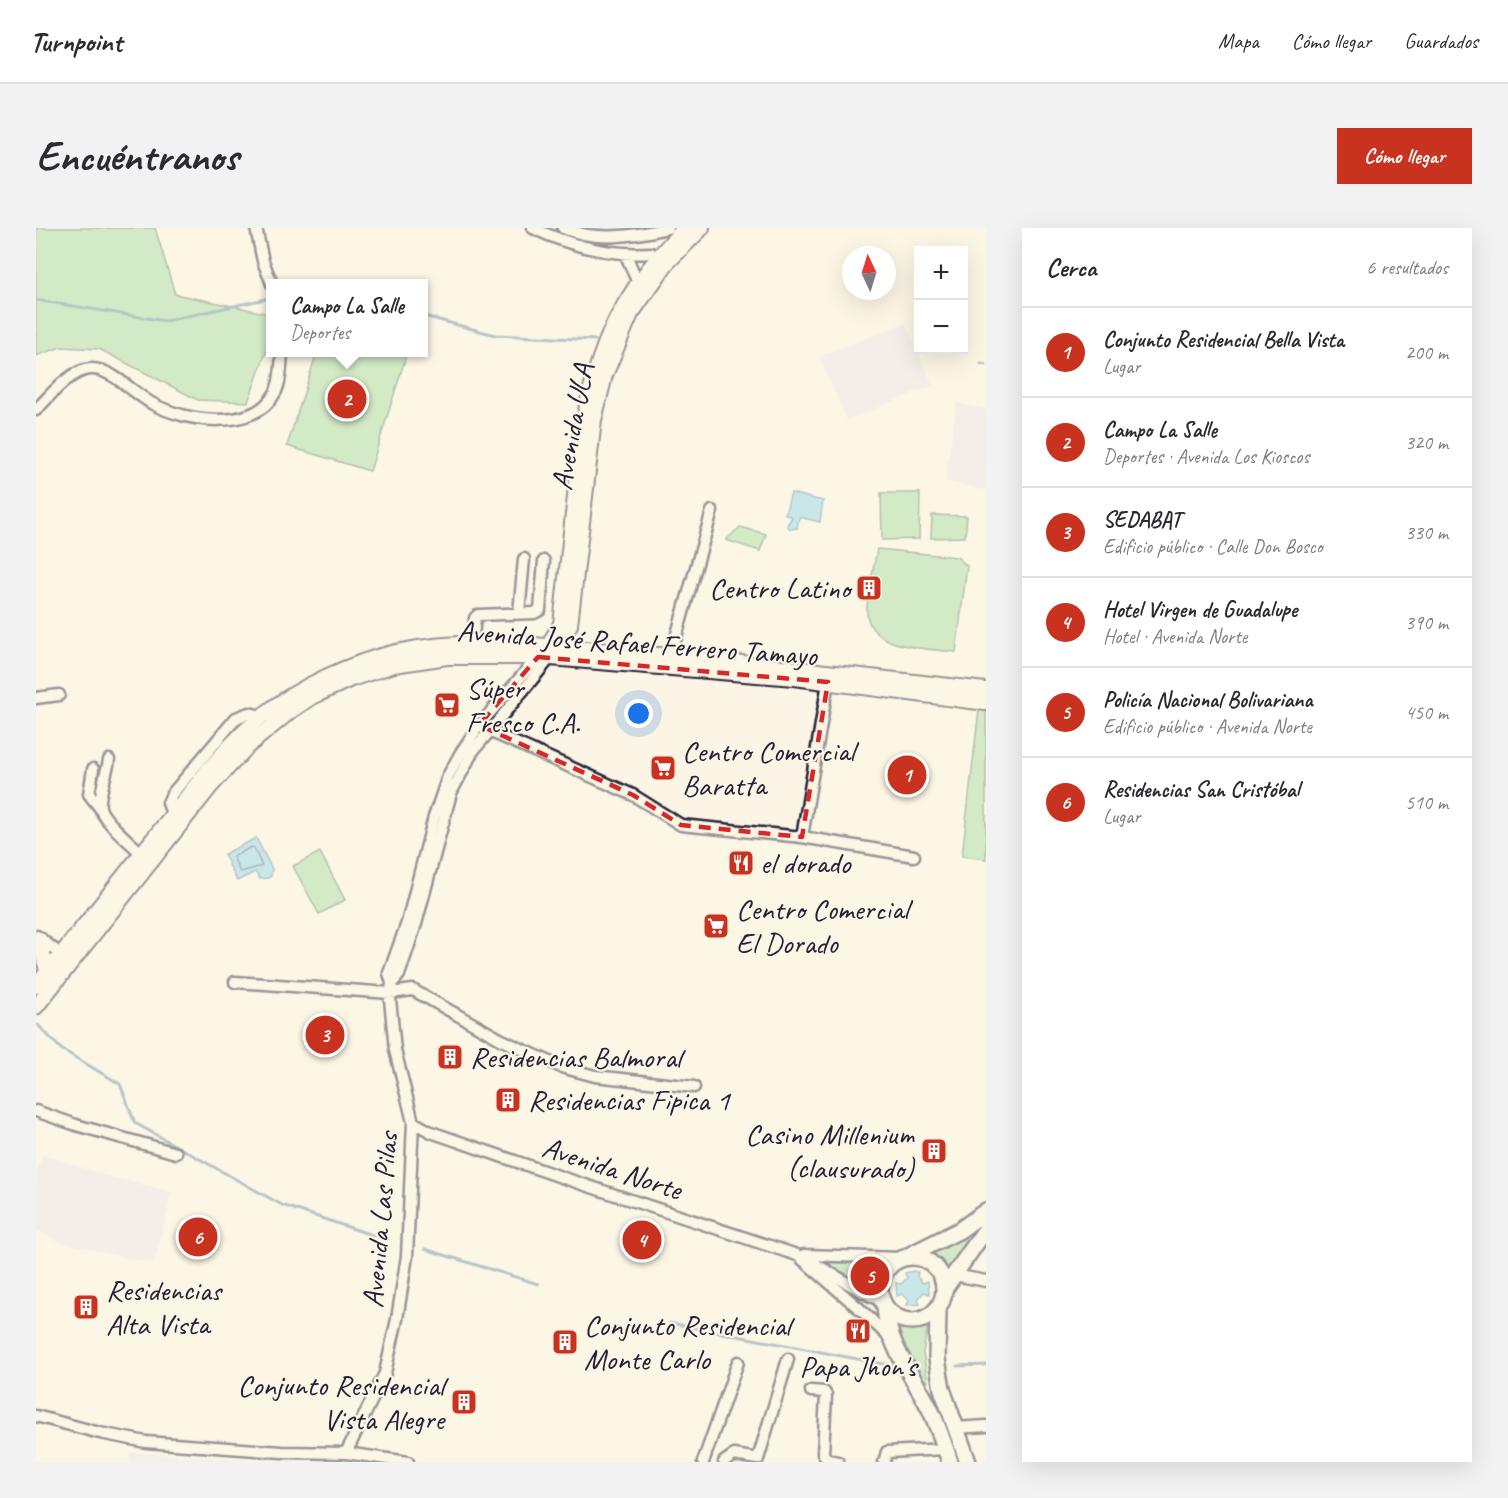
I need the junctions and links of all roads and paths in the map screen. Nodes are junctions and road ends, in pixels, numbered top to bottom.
1 (256, 228) edge
2 (533, 228) edge
3 (563, 228) edge
4 (668, 228) edge
5 (685, 228) edge
6 (702, 228) edge
7 (630, 236) junction
8 (626, 255) junction
9 (658, 258) junction
10 (270, 279) edge
11 (638, 283) junction
12 (281, 357) edge
13 (36, 410) edge
14 (712, 511) dead end
15 (524, 559) dead end
16 (544, 561) dead end
17 (519, 614) junction
18 (472, 644) junction
19 (549, 652) junction
20 (671, 655) junction
21 (828, 682) junction
22 (986, 690) edge
23 (60, 694) dead end
24 (36, 698) edge
25 (986, 704) edge
26 (484, 728) junction
27 (109, 760) dead end
28 (93, 769) dead end
29 (100, 808) junction
30 (802, 837) junction
31 (141, 853) junction
32 (914, 856) dead end
33 (38, 937) edge
34 (65, 958) junction
35 (47, 971) junction
36 (235, 982) dead end
37 (36, 986) edge
38 (391, 988) junction
39 (36, 1007) edge
40 (694, 1087) dead end
41 (36, 1111) edge
42 (413, 1122) junction
43 (176, 1153) dead end
44 (986, 1211) edge
45 (986, 1229) edge
46 (797, 1255) junction
47 (905, 1257) junction
48 (954, 1275) junction
49 (986, 1281) edge
50 (945, 1288) junction
51 (884, 1304) junction
52 (938, 1308) junction
53 (892, 1340) junction
54 (788, 1359) dead end
55 (738, 1362) dead end
56 (811, 1391) dead end
57 (36, 1416) edge
58 (986, 1426) edge
59 (955, 1428) junction
60 (948, 1455) edge
61 (339, 1456) edge
62 (384, 1460) edge
63 (763, 1460) edge
64 (408, 1462) edge
65 (703, 1462) edge
66 (724, 1462) edge
67 (838, 1462) edge
68 (884, 1462) edge
69 (968, 1462) edge

1 - 10 street
2 - 8 street
3 - 7 street
4 - 7 street
5 - 9 street, Avenida ULA
6 - 9 street, Avenida ULA
7 - 9 street
8 - 9 street
8 - 11 street
9 - 11 street, Avenida ULA
9 - 19 street, Avenida ULA
11 - 19 street, Avenida ULA
12 - 13 street
14 - 20 street
15 - 17 street
16 - 17 street
17 - 18 street
18 - 19 street, Avenida José Rafael Ferrero Tamayo
18 - 31 street, Avenida José Rafael Ferrero Tamayo
19 - 20 street, Avenida José Rafael Ferrero Tamayo
19 - 21 street, Avenida José Rafael Ferrero Tamayo
19 - 26 street, Avenida Las Pilas
19 - 34 street, Avenida José Rafael Ferrero Tamayo
20 - 22 street, Avenida José Rafael Ferrero Tamayo
21 - 25 street, Avenida José Rafael Ferrero Tamayo
21 - 30 street
23 - 24 street
26 - 30 street
26 - 38 street, Avenida Las Pilas
27 - 29 street
28 - 29 street
29 - 31 street
30 - 32 street
31 - 34 street, Avenida José Rafael Ferrero Tamayo
33 - 34 street
33 - 35 street
34 - 35 street, Avenida José Rafael Ferrero Tamayo
34 - 39 street, Avenida José Rafael Ferrero Tamayo
35 - 37 street, Avenida José Rafael Ferrero Tamayo
36 - 38 street
38 - 40 street
38 - 42 street, Avenida Las Pilas
41 - 43 street
42 - 46 street, Avenida Norte
42 - 61 street, Avenida Las Pilas
44 - 47 main road
45 - 48 main road
46 - 47 street, Avenida Norte
46 - 51 street, Avenida Norte
46 - 53 street
47 - 50 main road
47 - 51 main road
48 - 49 street
48 - 50 main road
50 - 52 main road
51 - 52 main road
51 - 53 main road
52 - 59 main road
53 - 60 main road
54 - 63 street
55 - 65 street
56 - 67 street
57 - 61 street
58 - 59 street
59 - 69 main road
60 - 68 street
61 - 62 street
62 - 64 street
63 - 66 street

